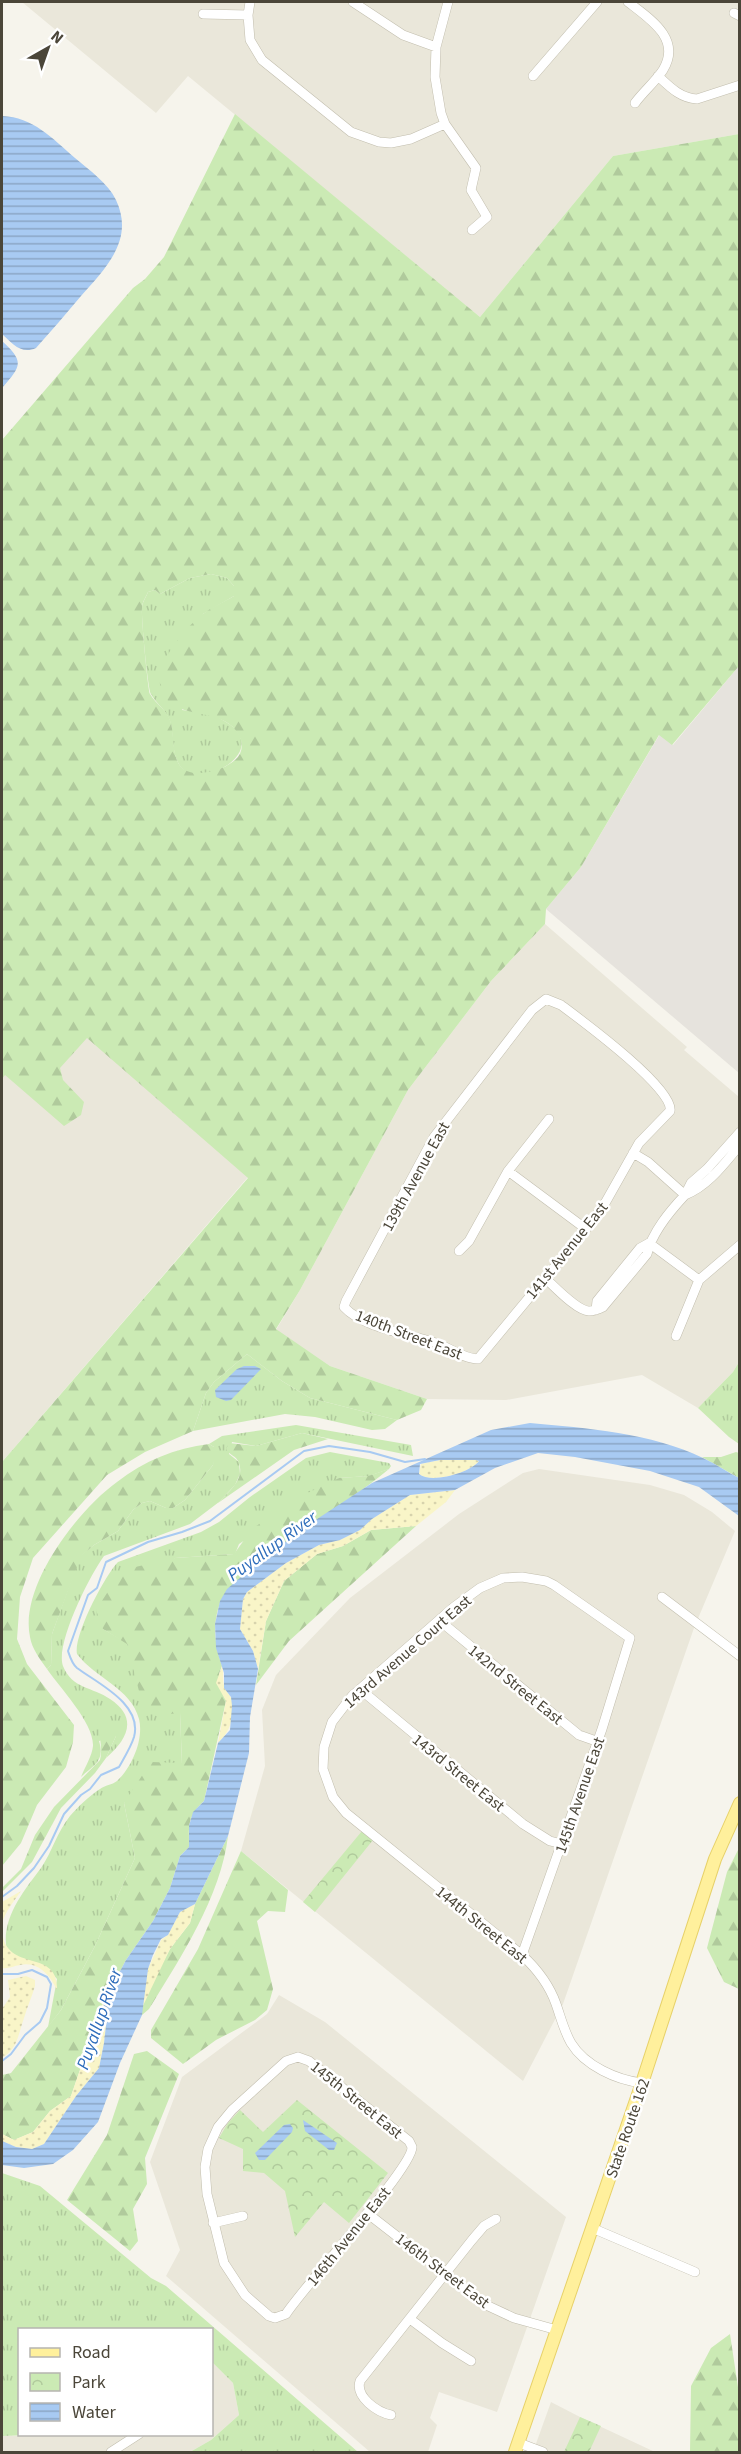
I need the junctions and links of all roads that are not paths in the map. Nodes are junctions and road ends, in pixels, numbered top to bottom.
1 (250, 2) edge
2 (353, 2) edge
3 (448, 2) edge
4 (597, 2) edge
5 (628, 2) edge
6 (203, 14) dead end
7 (248, 15) junction
8 (436, 47) junction
9 (533, 75) dead end
10 (658, 76) junction
11 (740, 85) edge
12 (635, 103) dead end
13 (445, 124) junction
14 (472, 230) dead end
15 (671, 1107) joint
16 (549, 1119) dead end
17 (740, 1132) edge
18 (740, 1145) edge
19 (633, 1153) junction
20 (508, 1171) junction
21 (685, 1195) junction
22 (586, 1229) junction
23 (649, 1243) junction
24 (740, 1245) edge
25 (459, 1251) dead end
26 (545, 1278) junction
27 (699, 1280) junction
28 (344, 1306) joint
29 (676, 1336) dead end
30 (475, 1360) joint
31 (662, 1597) dead end
32 (440, 1621) junction
33 (628, 1634) joint
34 (740, 1656) edge
35 (361, 1690) junction
36 (597, 1741) junction
37 (323, 1757) joint
38 (740, 1803) edge
39 (562, 1844) junction
40 (522, 1955) junction
41 (642, 2083) junction
42 (417, 2147) joint
43 (367, 2213) junction
44 (243, 2216) dead end
45 (496, 2219) dead end
46 (213, 2223) junction
47 (592, 2228) junction
48 (695, 2272) dead end
49 (445, 2275) junction
50 (410, 2319) junction
51 (557, 2330) junction
52 (471, 2361) dead end
53 (391, 2415) dead end
54 (136, 2436) edge
55 (517, 2448) edge
56 (111, 2452) edge
57 (543, 2452) edge

1 - 7 street
2 - 8 street
3 - 8 street
4 - 9 street
5 - 10 street
6 - 7 street
7 - 13 street
8 - 13 street
10 - 11 street
10 - 12 street
13 - 14 street
15 - 19 street, 141st Avenue East
15 - 28 street, 139th Avenue East
16 - 20 street
17 - 21 street
18 - 21 street
19 - 21 street
19 - 22 street, 141st Avenue East
20 - 22 street
20 - 25 street
21 - 23 street
22 - 26 street, 141st Avenue East
23 - 26 street
23 - 27 street
24 - 27 street
26 - 30 street, 141st Avenue East
27 - 29 street
28 - 30 street, 140th Street East
31 - 34 street
32 - 33 street, 143rd Avenue Court East
32 - 35 street, 143rd Avenue Court East
32 - 36 street, 142nd Street East
33 - 36 street, 145th Avenue East
35 - 37 street, 143rd Avenue Court East
35 - 39 street, 143rd Street East
36 - 39 street, 145th Avenue East
37 - 40 street, 144th Street East
38 - 41 main road, State Route 162
39 - 40 street, 145th Avenue East
40 - 41 street, 144th Street East
41 - 47 main road, State Route 162
42 - 43 street, 146th Avenue East
42 - 46 street, 145th Street East
43 - 46 street, 146th Avenue East
43 - 49 street, 146th Street East
44 - 46 street
45 - 49 street
47 - 48 street
47 - 51 main road, State Route 162
49 - 50 street
49 - 51 street, 146th Street East
50 - 52 street
50 - 53 street
51 - 55 main road, State Route 162
54 - 56 street
55 - 57 street

